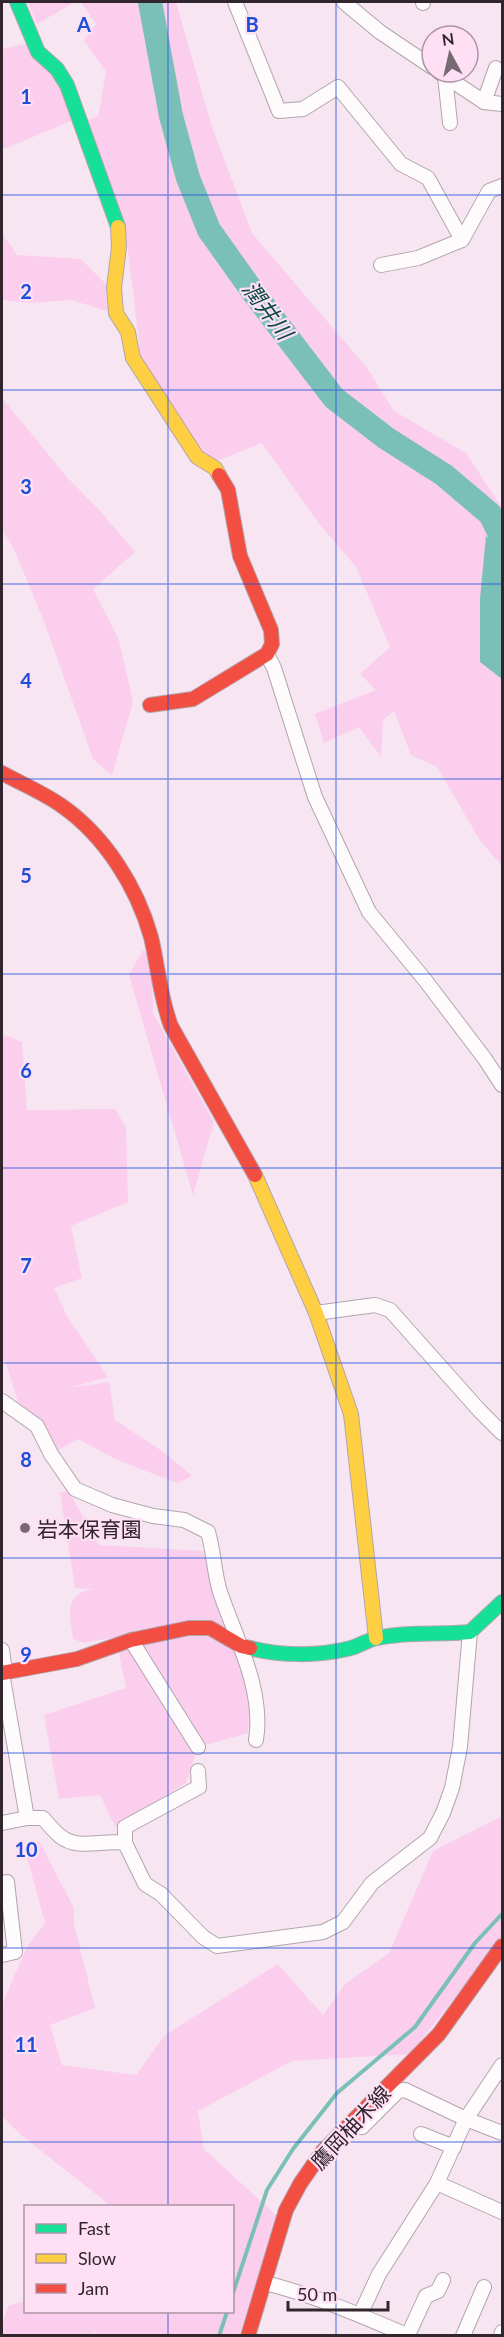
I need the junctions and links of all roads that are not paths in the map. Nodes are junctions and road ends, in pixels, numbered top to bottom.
1 (17, 2) edge
2 (235, 2) edge
3 (344, 2) edge
4 (420, 59) edge
5 (496, 68) dead end
6 (444, 84) edge
7 (457, 84) edge
8 (484, 102) junction
9 (502, 104) edge
10 (450, 123) dead end
11 (502, 186) edge
12 (462, 240) junction
13 (381, 265) dead end
14 (267, 654) junction
15 (150, 705) dead end
16 (2, 773) edge
17 (502, 1085) edge
18 (316, 1313) junction
19 (2, 1401) edge
20 (502, 1433) edge
21 (502, 1602) edge
22 (470, 1632) junction
23 (376, 1638) junction
24 (131, 1640) junction
25 (241, 1646) junction
26 (2, 1650) edge
27 (3, 1673) edge
28 (256, 1740) dead end
29 (198, 1748) dead end
30 (8, 1749) edge
31 (198, 1771) dead end
32 (27, 1818) junction
33 (2, 1823) edge
34 (125, 1843) junction
35 (2, 1883) edge
36 (502, 1946) edge
37 (2, 1955) edge
38 (502, 2066) edge
39 (466, 2119) junction
40 (346, 2128) junction
41 (502, 2133) edge
42 (421, 2134) dead end
43 (454, 2147) junction
44 (437, 2183) junction
45 (502, 2212) edge
46 (443, 2280) dead end
47 (264, 2283) junction
48 (484, 2287) dead end
49 (360, 2314) junction
50 (409, 2335) edge
51 (248, 2336) edge
52 (463, 2336) edge

1 - 14 street
2 - 12 street
3 - 4 street
5 - 8 street
6 - 10 street
7 - 8 street
8 - 9 street
11 - 12 street
12 - 13 street
14 - 15 street
14 - 17 street
16 - 18 street
18 - 20 street
18 - 23 street
19 - 25 street
21 - 22 street
22 - 23 street
22 - 34 street
23 - 25 street
24 - 25 street
24 - 27 street
24 - 29 street
25 - 28 street
26 - 27 street
27 - 30 street
30 - 32 street
31 - 34 street
32 - 33 street
32 - 34 street
35 - 37 street
36 - 40 street, 鷹岡柚木線
38 - 39 street
39 - 40 street
39 - 41 street
39 - 43 street
40 - 47 street, 鷹岡柚木線
42 - 43 street
43 - 44 street
44 - 45 street
44 - 49 street
46 - 50 street
47 - 49 street
47 - 51 street, 鷹岡柚木線
48 - 52 street
49 - 50 street

